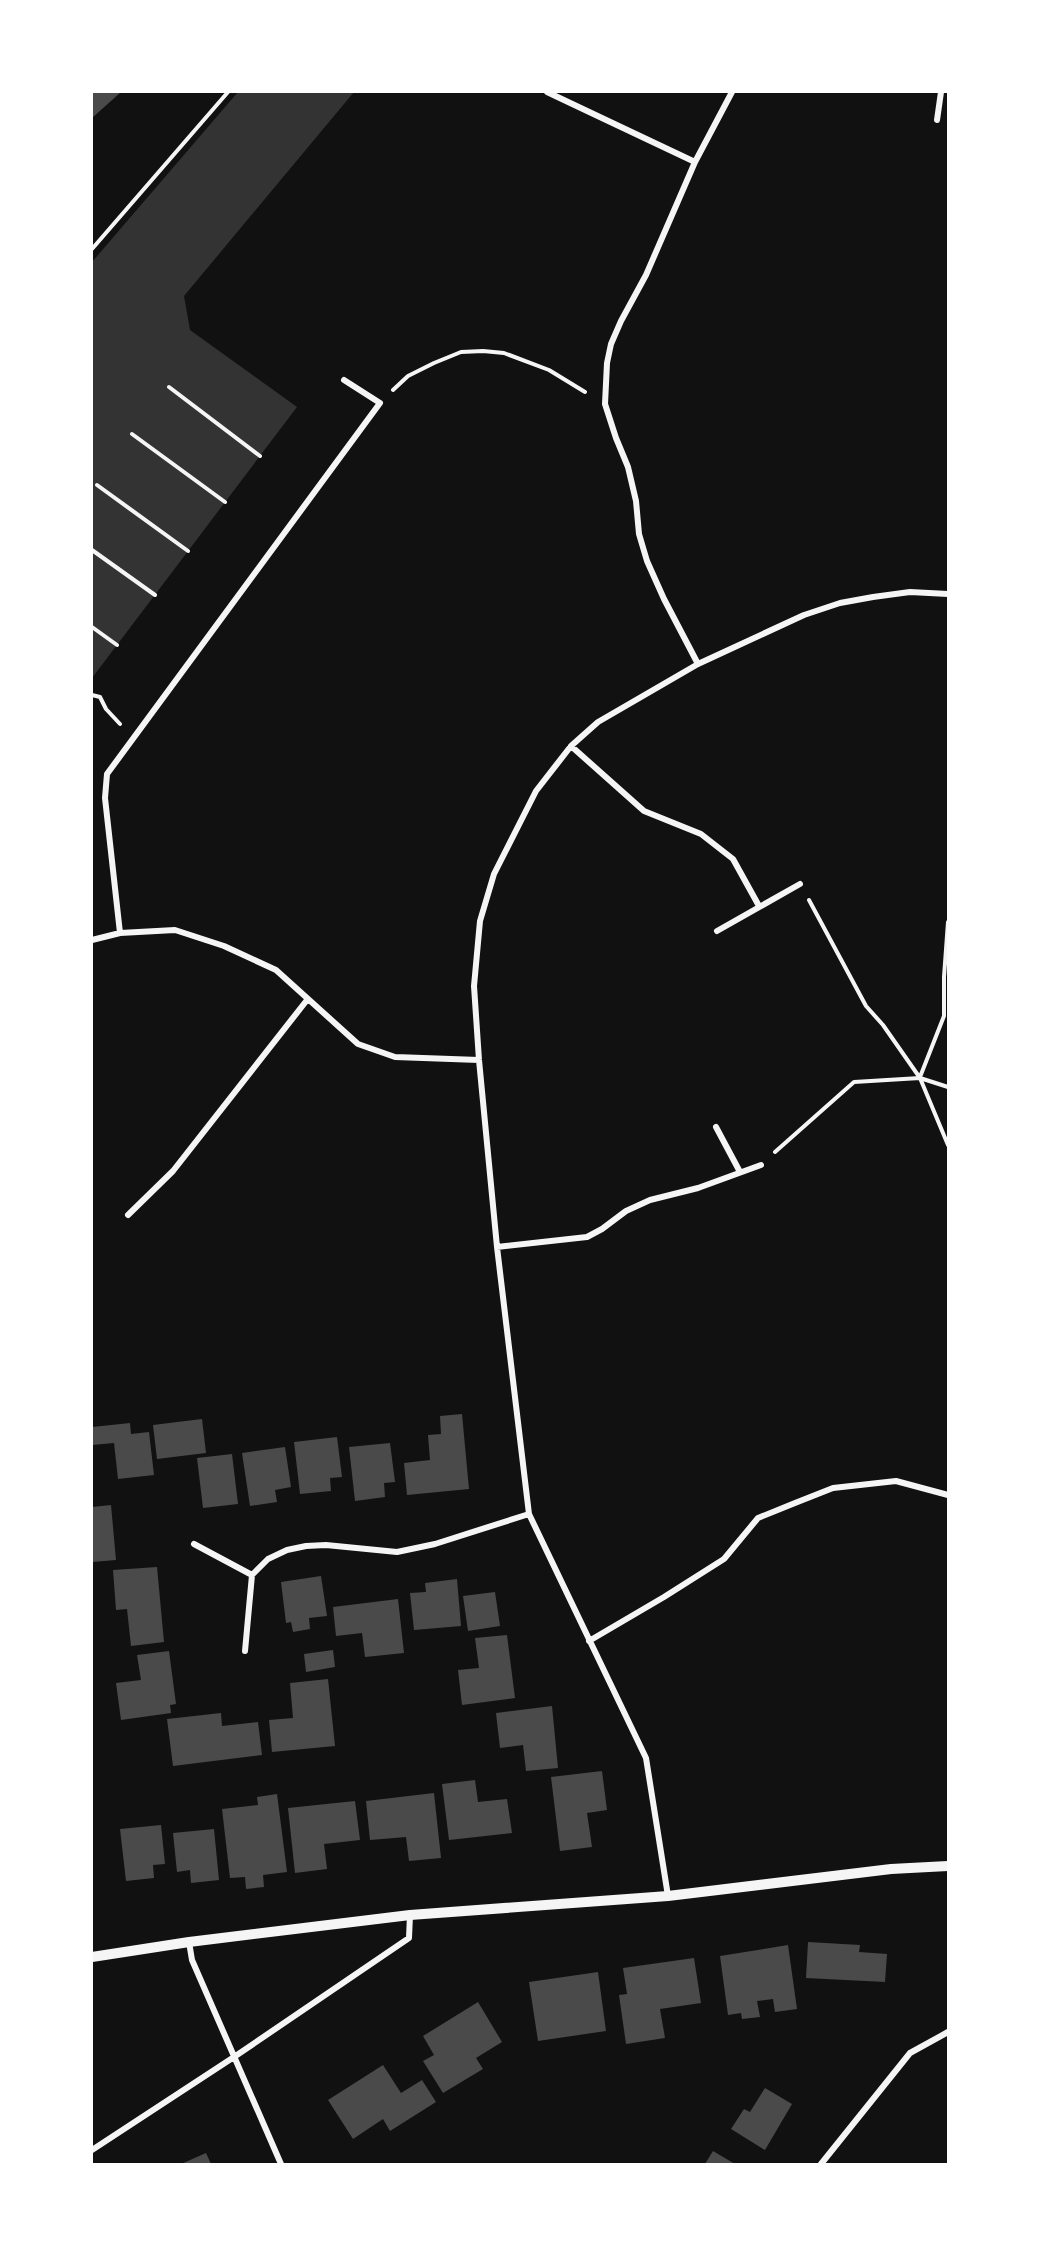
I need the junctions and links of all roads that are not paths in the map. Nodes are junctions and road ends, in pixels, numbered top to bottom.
1 (547, 92) edge
2 (732, 92) edge
3 (941, 92) edge
4 (937, 120) dead end
5 (695, 162) junction
6 (344, 380) dead end
7 (948, 594) edge
8 (698, 664) junction
9 (571, 746) junction
10 (800, 884) road end
11 (759, 906) junction
12 (717, 931) dead end
13 (120, 933) junction
14 (92, 940) edge
15 (307, 1000) junction
16 (479, 1060) junction
17 (716, 1127) dead end
18 (761, 1164) road end
19 (740, 1172) junction
20 (128, 1215) dead end
21 (497, 1247) junction
22 (948, 1495) edge
23 (529, 1514) junction
24 (194, 1544) dead end
25 (252, 1575) junction
26 (589, 1641) junction
27 (244, 1650) dead end
28 (948, 1866) edge
29 (668, 1896) junction
30 (411, 1915) junction
31 (189, 1942) junction
32 (92, 1957) edge
33 (948, 2032) edge
34 (234, 2057) junction
35 (92, 2150) edge
36 (281, 2164) edge
37 (821, 2164) edge

1 - 5 street
2 - 5 street
3 - 4 street
5 - 8 street
6 - 13 street
7 - 8 street
8 - 9 street
9 - 11 street
9 - 16 street
10 - 11 street
11 - 12 street
13 - 14 street
13 - 15 street
15 - 16 street
15 - 20 street
16 - 21 street
17 - 19 street
18 - 19 street
19 - 21 street
21 - 23 street
22 - 26 street
23 - 25 street
23 - 26 street
24 - 25 street
25 - 27 street
26 - 29 street
28 - 29 street
29 - 30 street
30 - 31 street
30 - 34 street
31 - 32 street
31 - 34 street
33 - 37 street
34 - 35 street
34 - 36 street

